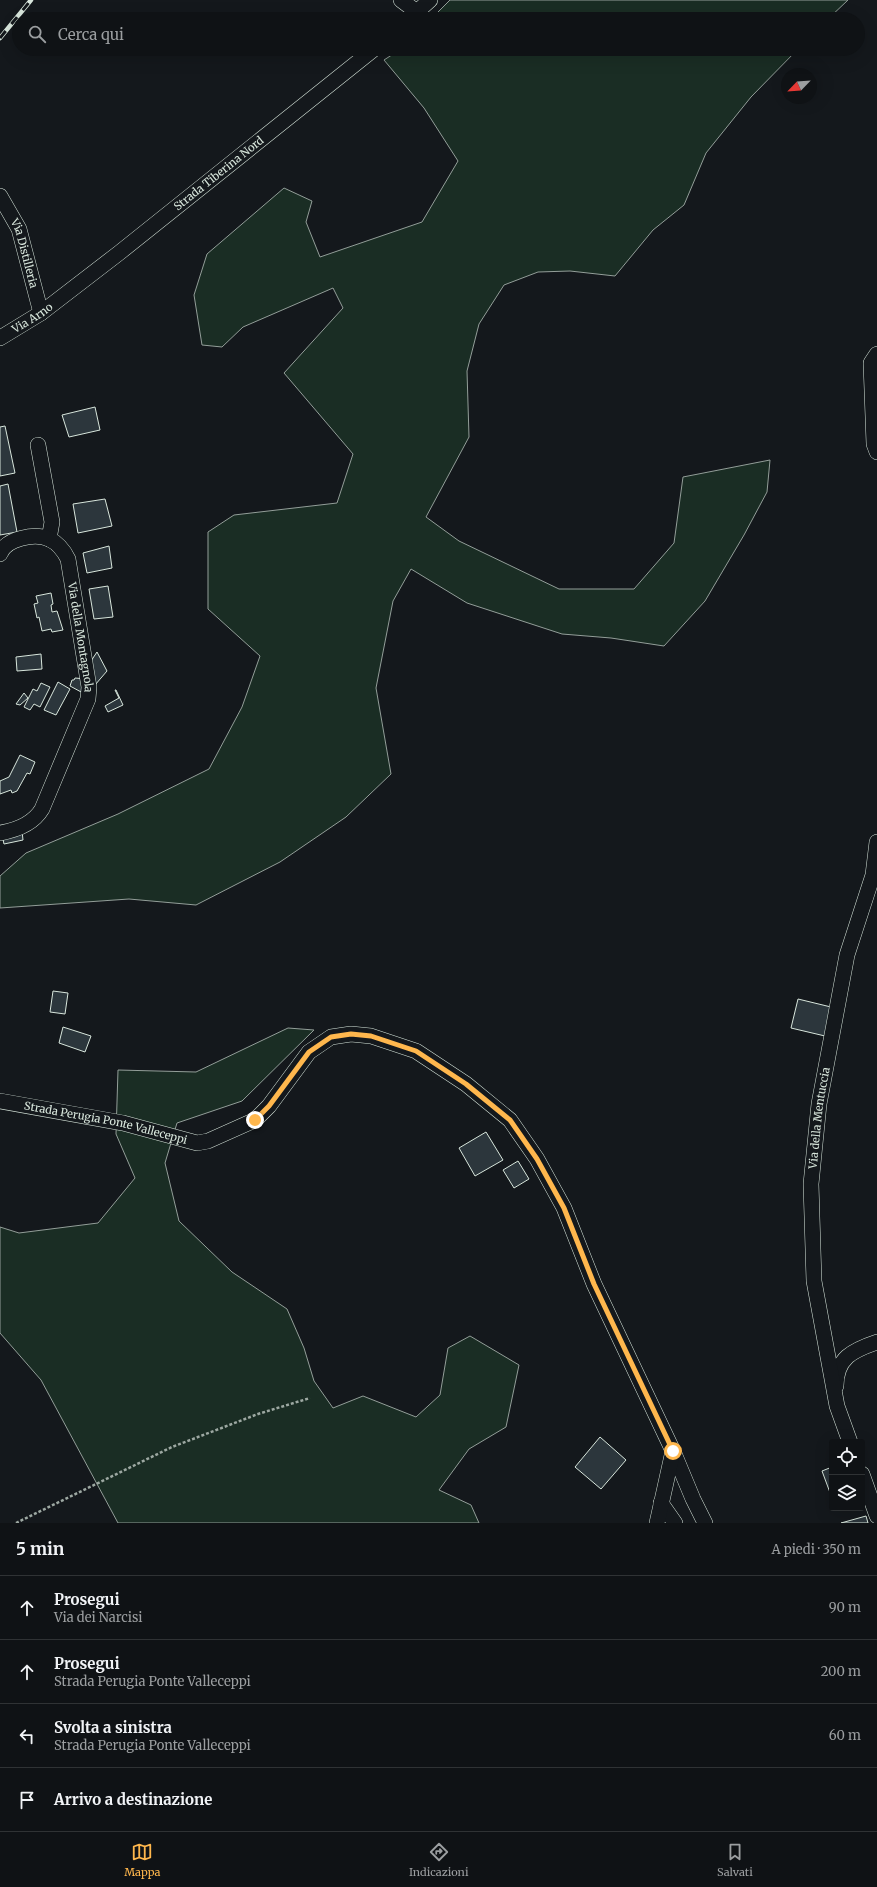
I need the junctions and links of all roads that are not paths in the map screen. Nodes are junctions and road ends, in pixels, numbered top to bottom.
1 (401, 0) edge
2 (430, 0) edge
3 (410, 12) edge
4 (417, 12) edge
5 (365, 56) edge
6 (0, 196) edge
7 (63, 296) joint
8 (41, 313) junction
9 (0, 338) edge
10 (877, 354) edge
11 (38, 445) dead end
12 (877, 452) edge
13 (49, 539) junction
14 (0, 554) edge
15 (0, 833) edge
16 (877, 842) edge
17 (0, 1101) edge
18 (877, 1342) edge
19 (835, 1399) junction
20 (849, 1439) edge
21 (673, 1451) junction
22 (862, 1475) edge
23 (661, 1502) junction
24 (877, 1516) edge
25 (657, 1523) edge
26 (675, 1523) edge
27 (705, 1523) edge

1 - 3 street
2 - 4 street
5 - 7 street, Strada Tiberina Nord
6 - 8 street, Via Distilleria
7 - 8 street, Via Arno
8 - 9 street, Via Arno
10 - 12 street
11 - 13 street
13 - 14 street
13 - 15 street, Via della Montagnola
16 - 19 street, Via della Mentuccia
17 - 21 street, Strada Perugia Ponte Valleceppi
18 - 19 street, Via della Mentuccia
19 - 20 street, Via della Mentuccia
21 - 23 street
21 - 27 street, Strada Perugia Ponte Valleceppi
22 - 24 street
23 - 25 street
23 - 26 street

